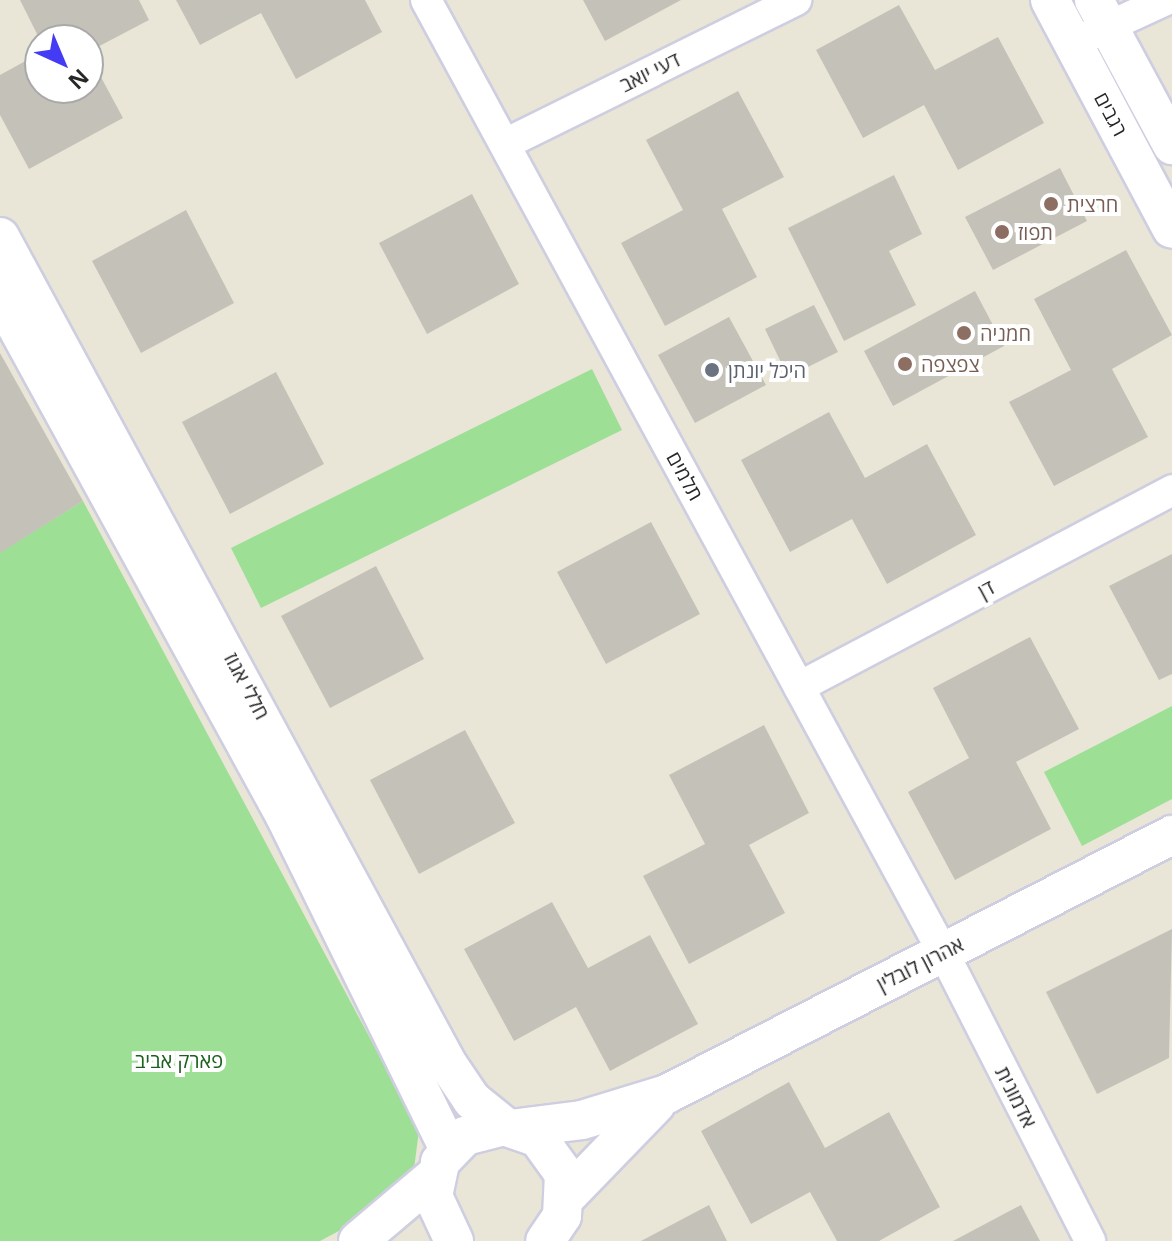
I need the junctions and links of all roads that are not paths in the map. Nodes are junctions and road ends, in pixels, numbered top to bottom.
1 (426, 0) edge
2 (796, 0) edge
3 (1050, 0) edge
4 (1166, 0) edge
5 (1102, 13) edge
6 (1073, 43) junction
7 (505, 144) junction
8 (1172, 145) edge
9 (1172, 229) edge
10 (0, 237) edge
11 (0, 296) edge
12 (1172, 490) edge
13 (799, 687) junction
14 (1172, 835) edge
15 (943, 952) junction
16 (667, 1094) junction
17 (511, 1127) junction
18 (442, 1163) junction
19 (566, 1197) junction
20 (358, 1241) edge
21 (454, 1241) edge
22 (545, 1241) edge
23 (1090, 1241) edge

1 - 7 street, תלמים
2 - 7 street, דעי יואב
3 - 6 street, רגבים
4 - 5 street
5 - 6 street
5 - 8 street, רגבים
6 - 9 street, רגבים
7 - 13 street, תלמים
10 - 17 street, חללי אגוז
11 - 18 street, חללי אגוז
12 - 13 street, דן
13 - 15 street, תלמים
14 - 15 street, אהרון לובלין
15 - 16 street, אהרון לובלין
15 - 23 street, אדמונית
16 - 17 street, אהרון לובלין
16 - 19 street, אהרון לובלין
17 - 18 street, אהרון לובלין
17 - 19 street, חללי אגוז
18 - 20 street
18 - 21 street
19 - 22 street, אהרון לובלין

